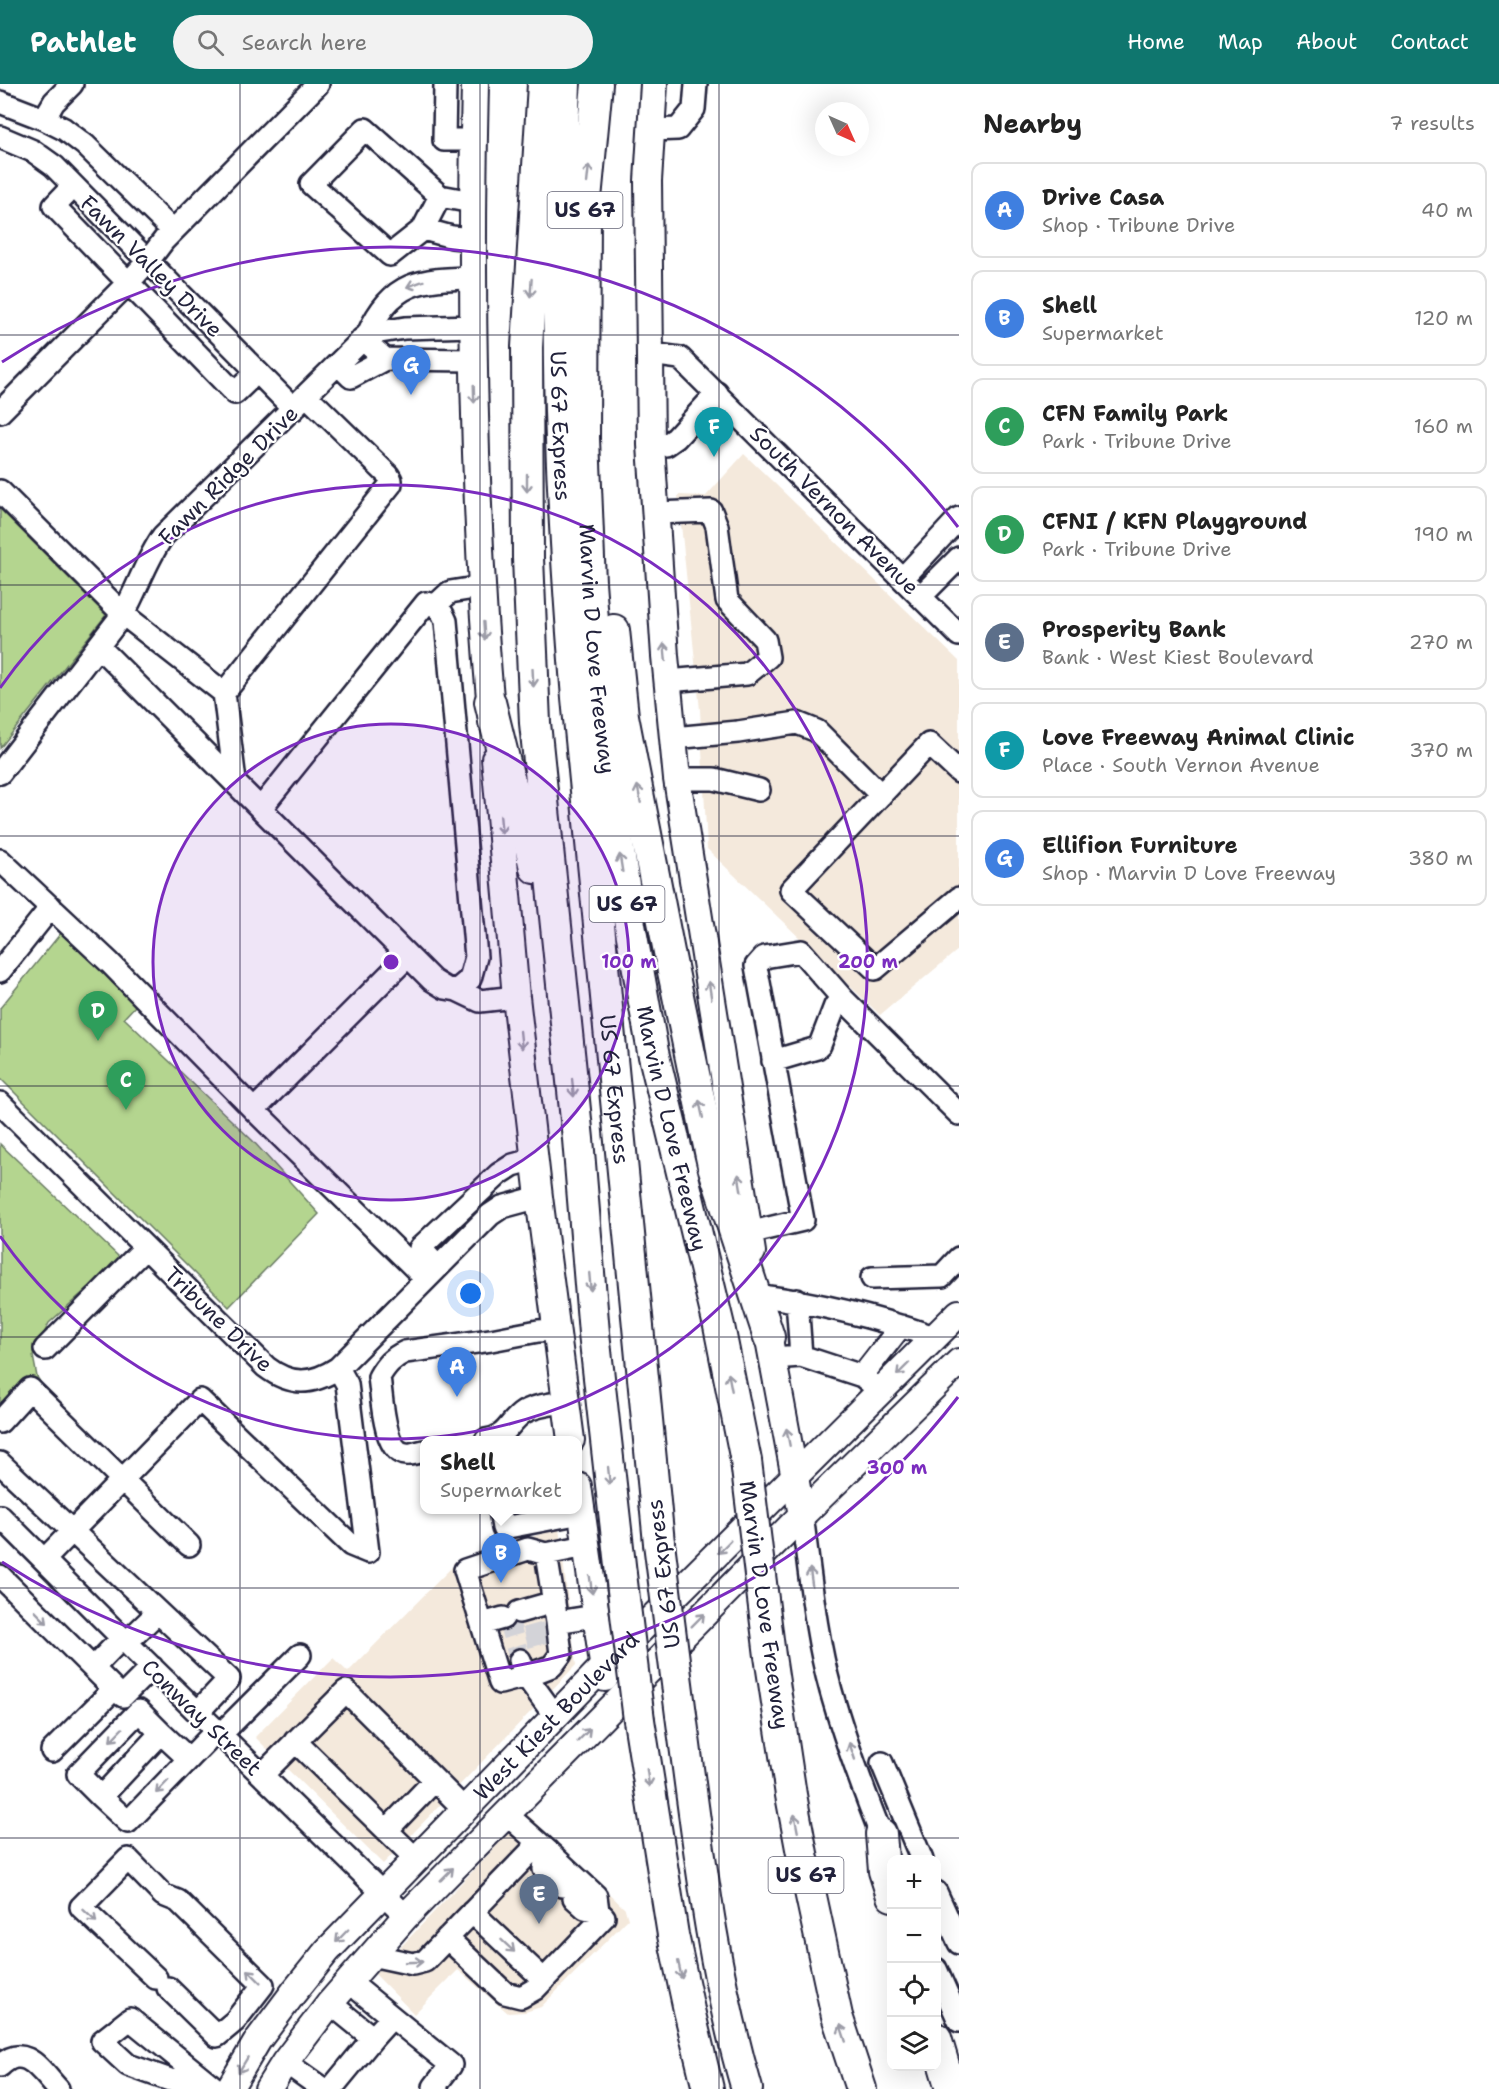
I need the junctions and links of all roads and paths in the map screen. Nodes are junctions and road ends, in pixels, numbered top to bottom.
1 (72, 84) edge
2 (318, 84) edge
3 (543, 84) edge
4 (565, 84) edge
5 (597, 84) edge
6 (654, 84) edge
7 (696, 84) edge
8 (444, 85) edge
9 (475, 85) edge
10 (0, 102) edge
11 (44, 119) junction
12 (651, 130) junction
13 (0, 137) edge
14 (474, 140) junction
15 (73, 186) junction
16 (440, 196) junction
17 (472, 202) junction
18 (423, 229) junction
19 (173, 231) junction
20 (472, 239) junction
21 (148, 261) junction
22 (472, 278) junction
23 (129, 282) junction
24 (473, 326) junction
25 (365, 336) junction
26 (584, 338) junction
27 (650, 354) junction
28 (385, 359) junction
29 (473, 360) junction
30 (338, 364) junction
31 (257, 372) junction
32 (717, 393) junction
33 (300, 402) junction
34 (0, 411) edge
35 (651, 446) junction
36 (0, 491) edge
37 (655, 513) junction
38 (959, 518) edge
39 (959, 558) edge
40 (903, 578) junction
41 (481, 587) junction
42 (921, 596) junction
43 (436, 604) junction
44 (123, 614) junction
45 (959, 634) edge
46 (99, 647) junction
47 (668, 681) junction
48 (224, 693) junction
49 (490, 702) junction
50 (673, 738) junction
51 (959, 772) edge
52 (0, 773) edge
53 (677, 779) junction
54 (235, 781) junction
55 (759, 790) dead end
56 (881, 795) junction
57 (261, 808) junction
58 (0, 860) edge
59 (959, 898) edge
60 (51, 907) junction
61 (408, 956) junction
62 (561, 967) junction
63 (0, 971) edge
64 (457, 990) junction
65 (516, 997) junction
66 (843, 999) junction
67 (773, 1060) junction
68 (0, 1103) edge
69 (254, 1110) junction
70 (959, 1114) edge
71 (535, 1159) junction
72 (539, 1197) junction
73 (748, 1233) junction
74 (145, 1248) junction
75 (413, 1254) junction
76 (959, 1258) edge
77 (432, 1273) junction
78 (872, 1278) dead end
79 (760, 1296) junction
80 (797, 1300) junction
81 (959, 1312) edge
82 (901, 1326) junction
83 (557, 1330) junction
84 (934, 1337) junction
85 (771, 1348) junction
86 (45, 1349) dead end
87 (801, 1356) junction
88 (959, 1362) edge
89 (338, 1368) junction
90 (871, 1384) junction
91 (566, 1402) junction
92 (0, 1422) edge
93 (500, 1436) edge
94 (570, 1436) edge
95 (420, 1452) edge
96 (0, 1463) edge
97 (795, 1476) junction
98 (122, 1480) junction
99 (501, 1514) edge
100 (576, 1514) edge
101 (581, 1514) edge
102 (802, 1515) junction
103 (0, 1516) edge
104 (72, 1531) junction
105 (189, 1545) dead end
106 (585, 1546) junction
107 (546, 1554) junction
108 (44, 1560) junction
109 (0, 1576) edge
110 (158, 1612) junction
111 (555, 1612) junction
112 (595, 1616) junction
113 (482, 1624) junction
114 (125, 1640) junction
115 (300, 1655) dead end
116 (533, 1665) junction
117 (152, 1667) junction
118 (93, 1668) junction
119 (602, 1668) junction
120 (118, 1692) junction
121 (612, 1707) junction
122 (139, 1711) junction
123 (198, 1712) junction
124 (555, 1716) junction
125 (219, 1732) junction
126 (161, 1733) junction
127 (295, 1742) junction
128 (52, 1751) dead end
129 (189, 1759) junction
130 (882, 1763) dead end
131 (262, 1775) junction
132 (435, 1780) junction
133 (101, 1797) junction
134 (473, 1800) junction
135 (506, 1814) junction
136 (387, 1830) junction
137 (543, 1847) junction
138 (886, 1847) edge
139 (920, 1855) edge
140 (416, 1859) junction
141 (887, 1882) edge
142 (382, 1894) junction
143 (571, 1894) junction
144 (941, 1903) edge
145 (472, 1912) junction
146 (406, 1916) junction
147 (447, 1938) junction
148 (959, 1943) edge
149 (371, 1955) junction
150 (544, 1980) junction
151 (941, 1980) edge
152 (348, 1981) junction
153 (330, 2003) junction
154 (392, 2017) junction
155 (959, 2020) edge
156 (235, 2021) junction
157 (373, 2038) junction
158 (258, 2040) junction
159 (941, 2055) edge
160 (285, 2062) junction
161 (0, 2066) edge
162 (218, 2087) edge
163 (58, 2089) edge
164 (268, 2089) edge
165 (323, 2089) edge
166 (331, 2089) edge
167 (437, 2089) edge
168 (708, 2089) edge
169 (747, 2089) edge
170 (861, 2089) edge
171 (951, 2089) edge

1 - 11 street
2 - 19 street
3 -> 62 highway, US 67
4 - 169 highway, US 67 Express, bridge
26 -> 5 highway, Marvin D Love Freeway / US 67
6 - 12 main road
7 - 12 street
8 - 9 street
8 - 14 street
9 - 14 main road
10 - 11 street
11 - 19 street
12 - 27 main road
13 - 15 street, Fawn Valley Drive
14 - 17 main road
15 - 21 street, Fawn Valley Drive
15 - 23 street
16 - 17 street
16 - 18 street
16 - 18 street
17 - 20 main road
18 - 20 street
19 - 21 street
20 - 22 main road
21 - 23 street
21 - 31 street, Fawn Valley Drive
22 - 24 main road
22 -> 25 street, Fawn Ridge Drive
23 - 31 street
23 - 34 street
24 - 25 street
24 - 29 main road
25 - 28 street
25 - 30 street, Fawn Ridge Drive
85 -> 26 highway
170 -> 26 highway, Marvin D Love Freeway / US 67, bridge
27 - 32 street, South Vernon Avenue
27 - 35 main road
28 - 29 street
28 - 30 street
29 -> 41 main road
30 - 33 street, Fawn Ridge Drive
31 - 33 street, Fawn Valley Drive
32 - 35 street
32 - 40 street, South Vernon Avenue
33 - 44 street, Fawn Ridge Drive
33 - 48 street, Fawn Valley Drive
35 - 37 main road
36 - 44 street
47 -> 37 main road
37 - 47 street
38 - 40 street
39 - 42 street
40 - 42 street, South Vernon Avenue
41 - 43 street
41 -> 49 main road
42 - 45 street, South Vernon Avenue
43 - 57 street
43 - 64 street
44 - 46 street, Fawn Ridge Drive
44 - 48 street
46 - 52 street, Fawn Ridge Drive
46 - 54 street
47 - 50 main road
48 - 54 street
49 - 62 highway
49 -> 65 main road
50 - 53 main road
50 - 56 street
51 - 56 street
53 - 55 street
73 -> 53 main road
54 - 57 street
56 - 59 street
57 - 61 street
58 - 60 street
60 - 63 street
60 - 69 street
61 - 64 street
61 - 69 street
62 -> 168 highway, US 67, bridge
64 - 65 street
65 -> 71 main road
66 - 67 street
66 - 67 street
66 - 70 street
67 - 73 street
68 - 74 street, Tribune Drive
69 - 75 street
71 - 72 main road
71 - 75 street
72 - 77 street, Tribune Drive
72 - 83 main road
73 - 79 main road
74 - 86 street
74 - 89 street, Tribune Drive
75 - 77 street
76 - 78 street
77 - 89 street, Tribune Drive
79 - 80 street
79 - 85 main road
80 - 82 street
80 - 87 street
81 - 84 main road, West Kiest Boulevard
82 - 84 street
82 - 90 street
83 - 91 main road
83 - 95 street
84 - 88 main road
84 -> 90 main road, West Kiest Boulevard
85 - 87 street
97 -> 85 main road
87 - 90 street
88 - 102 main road, West Kiest Boulevard
89 - 98 street
90 - 97 main road, West Kiest Boulevard
91 - 93 street
91 - 94 main road
92 - 98 street
96 - 104 street
97 - 102 main road
97 -> 119 main road, West Kiest Boulevard
98 - 104 street
98 - 105 street
99 - 100 street
101 - 106 main road
121 -> 102 main road, West Kiest Boulevard
138 -> 102 street
103 - 108 street, Conway Street
104 - 108 street
104 - 110 street
106 - 107 street
106 -> 112 main road
107 - 111 street
107 - 113 street
108 - 114 street, Conway Street
109 -> 118 street
110 - 114 street
110 - 123 street
111 - 112 street
111 - 113 street
111 - 116 street
112 - 119 main road
113 - 116 street
114 - 117 street, Conway Street
114 - 118 street
115 - 125 street
116 - 124 street
117 - 120 street
117 - 123 street, Conway Street
118 - 120 street
119 - 121 main road
119 - 124 main road, West Kiest Boulevard
120 - 122 street
120 - 128 street
135 -> 121 main road, West Kiest Boulevard
122 - 126 street
122 -> 133 street
123 - 125 street, Conway Street
124 - 134 main road, West Kiest Boulevard
125 - 129 street
125 - 131 street, Conway Street
126 - 129 street
126 - 133 street
127 - 131 street
127 - 132 street
127 - 136 street
129 -> 133 street
130 - 139 street
131 - 142 street, Conway Street
132 - 134 street
132 - 136 street
134 - 135 main road
134 - 140 main road, West Kiest Boulevard
135 - 137 street
146 -> 135 main road, West Kiest Boulevard
136 - 140 street
137 - 143 street
137 - 143 street
137 - 145 street
138 - 141 highway
140 - 142 main road, West Kiest Boulevard
142 - 146 street, Conway Street
142 -> 158 main road, West Kiest Boulevard
143 - 150 street
144 - 148 street
145 - 147 street
145 -> 150 street
146 - 149 main road, West Kiest Boulevard
149 -> 147 street
147 - 150 street
149 - 152 main road, West Kiest Boulevard
151 - 155 street
152 - 153 main road, West Kiest Boulevard
152 - 154 street
153 - 157 street
153 - 160 main road, West Kiest Boulevard
154 - 157 street
154 - 167 street
156 -> 156 street
156 - 158 street
157 - 166 street
158 - 160 main road
158 -> 162 main road, West Kiest Boulevard
159 - 171 highway
160 - 164 main road, West Kiest Boulevard
160 - 165 street
161 - 163 street

